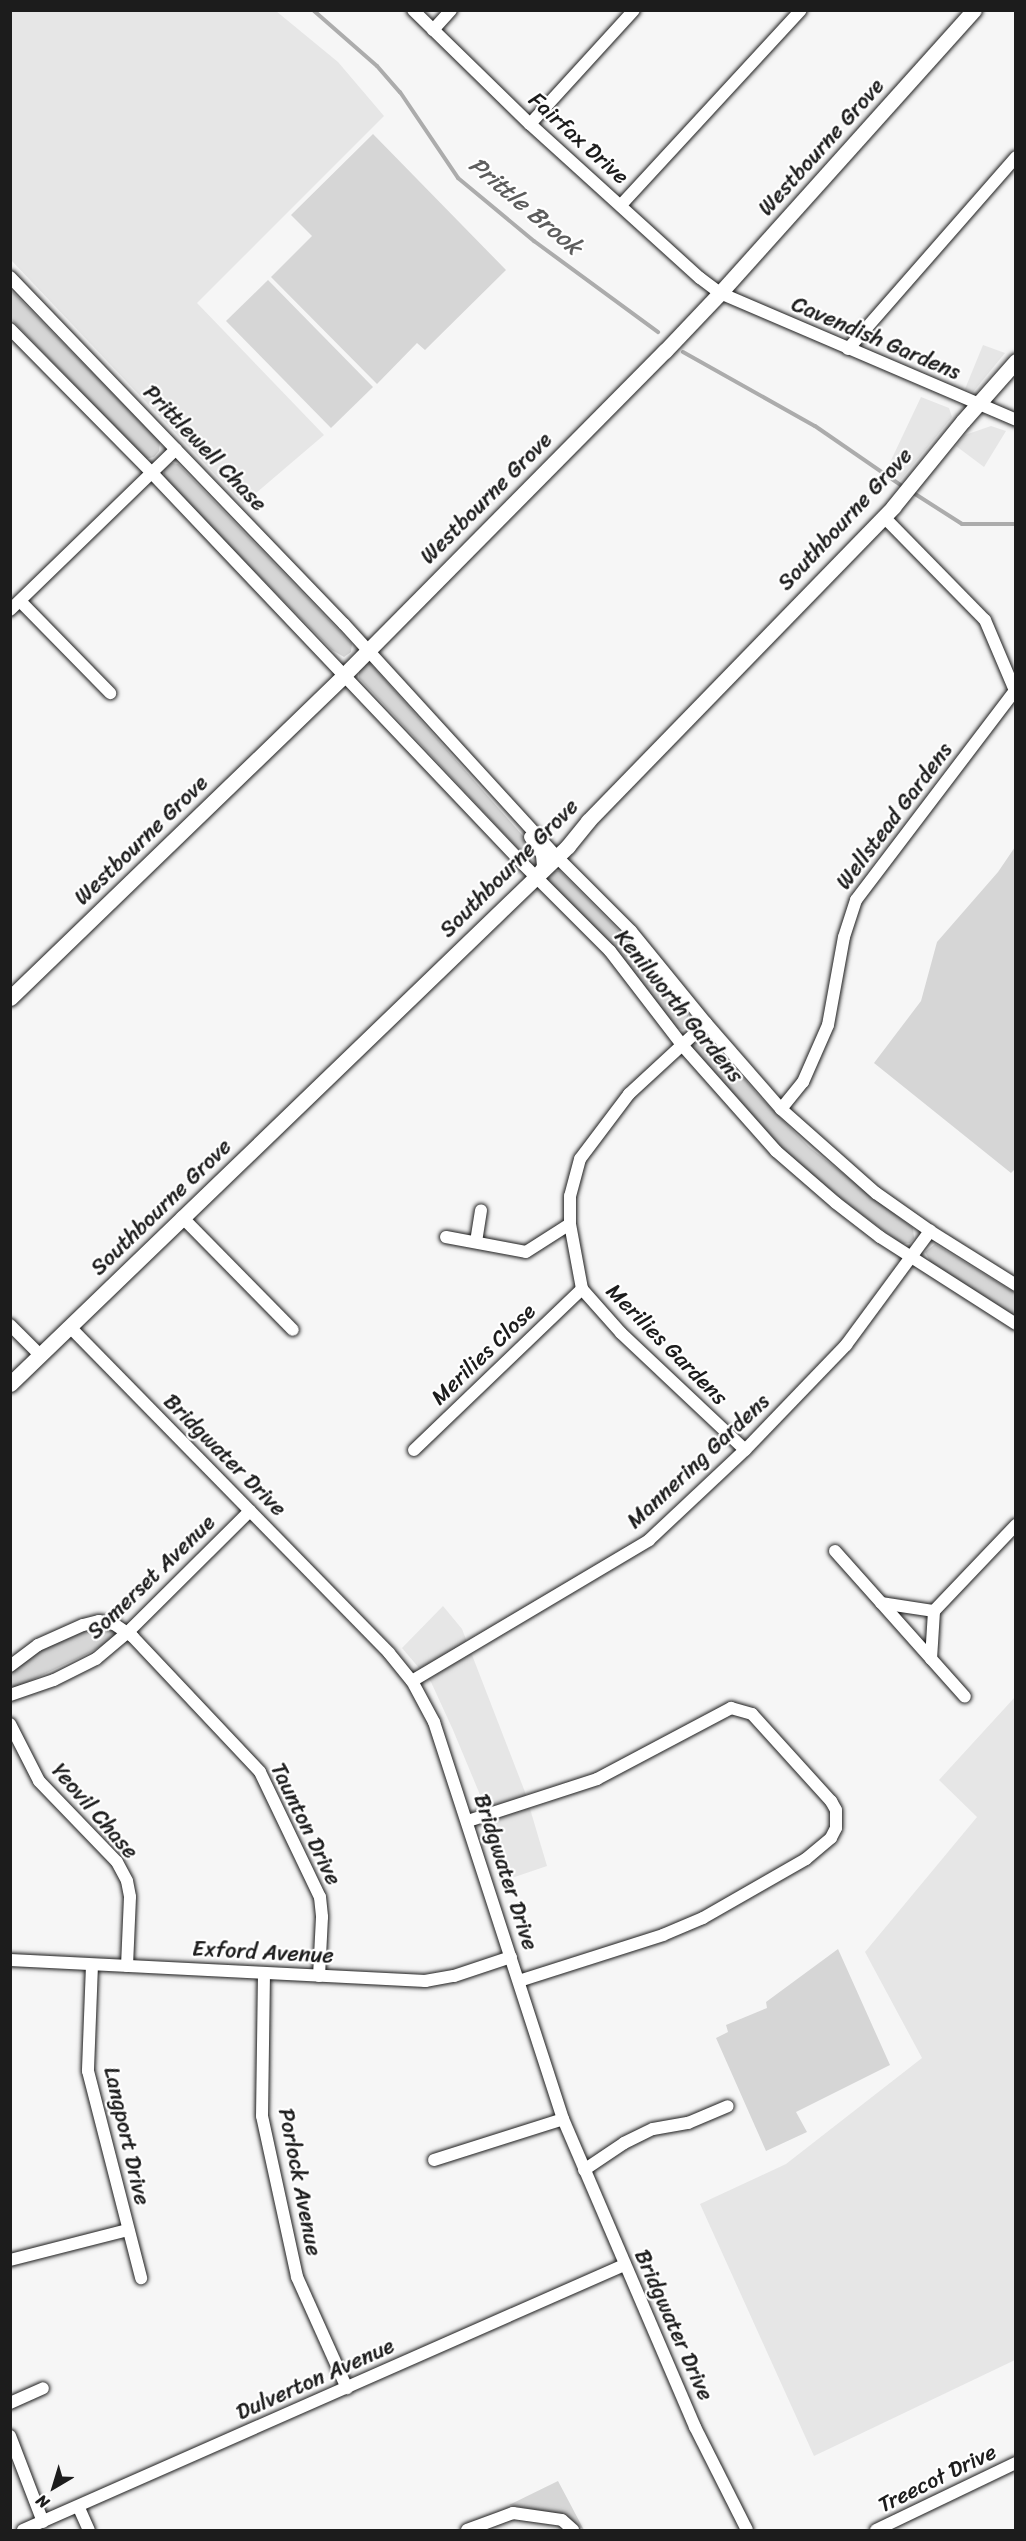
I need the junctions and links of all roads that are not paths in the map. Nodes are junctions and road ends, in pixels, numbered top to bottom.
1 (413, 10) edge
2 (451, 10) edge
3 (634, 10) edge
4 (801, 10) edge
5 (974, 10) edge
6 (433, 30) junction
7 (530, 124) junction
8 (1016, 157) edge
9 (621, 205) junction
10 (10, 277) edge
11 (720, 293) junction
12 (10, 329) edge
13 (848, 349) junction
14 (1016, 361) edge
15 (979, 405) junction
16 (1016, 420) edge
17 (176, 449) junction
18 (151, 472) junction
19 (884, 517) junction
20 (20, 601) junction
21 (10, 610) edge
22 (364, 653) junction
23 (344, 675) junction
24 (1015, 692) edge
25 (110, 693) dead end
26 (409, 744) junction
27 (478, 769) junction
28 (556, 856) junction
29 (537, 874) junction
30 (10, 998) edge
31 (706, 1023) junction
32 (682, 1045) junction
33 (781, 1109) junction
34 (482, 1210) dead end
35 (182, 1217) junction
36 (570, 1224) junction
37 (930, 1231) junction
38 (446, 1237) dead end
39 (476, 1242) junction
40 (911, 1259) junction
41 (1016, 1285) edge
42 (582, 1289) junction
43 (1016, 1324) edge
44 (10, 1325) edge
45 (70, 1328) junction
46 (293, 1330) dead end
47 (41, 1356) junction
48 (10, 1384) edge
49 (414, 1450) dead end
50 (745, 1450) junction
51 (250, 1511) junction
52 (1016, 1525) edge
53 (835, 1551) dead end
54 (881, 1603) junction
55 (934, 1611) junction
56 (128, 1632) junction
57 (931, 1659) junction
58 (10, 1666) edge
59 (412, 1681) junction
60 (10, 1695) edge
61 (965, 1697) dead end
62 (10, 1724) edge
63 (468, 1821) junction
64 (511, 1957) junction
65 (10, 1960) edge
66 (93, 1965) junction
67 (127, 1966) junction
68 (264, 1973) junction
69 (319, 1976) junction
70 (519, 1981) junction
71 (728, 2106) dead end
72 (563, 2119) junction
73 (434, 2160) dead end
74 (584, 2170) junction
75 (128, 2230) junction
76 (10, 2260) edge
77 (624, 2265) junction
78 (141, 2278) dead end
79 (43, 2388) dead end
80 (347, 2388) junction
81 (10, 2403) edge
82 (10, 2436) edge
83 (1016, 2463) edge
84 (79, 2508) junction
85 (43, 2522) junction
86 (23, 2530) edge
87 (89, 2530) edge
88 (467, 2530) edge
89 (573, 2530) edge
90 (747, 2530) edge
91 (880, 2530) edge

1 - 6 street, Fairfax Drive
2 - 6 street
3 - 7 street
4 - 9 street
5 - 11 main road, Westbourne Grove
6 - 7 street, Fairfax Drive
7 - 9 street, Fairfax Drive
8 - 13 street
9 - 11 street, Fairfax Drive
10 - 17 street, Prittlewell Chase
11 - 13 street, Cavendish Gardens
11 - 22 main road, Westbourne Grove
12 - 18 street
13 - 15 street, Cavendish Gardens
14 - 15 main road, Southbourne Grove
15 - 16 street, Cavendish Gardens
15 - 19 main road, Southbourne Grove
17 - 18 street
17 - 22 street, Prittlewell Chase
18 - 20 street
18 - 23 street
19 - 24 street
19 - 28 main road, Southbourne Grove
20 - 21 street
20 - 25 street
22 - 23 main road, Westbourne Grove
22 - 26 street
22 - 27 street, Kenilworth Gardens
23 - 26 street, Kenilworth Gardens
23 - 30 main road, Westbourne Grove
24 - 33 street, Wellstead Gardens
26 - 29 street, Kenilworth Gardens
27 - 28 street, Kenilworth Gardens
27 - 29 street
28 - 29 main road, Southbourne Grove
28 - 31 street, Kenilworth Gardens
29 - 32 street, Kenilworth Gardens
29 - 35 main road, Southbourne Grove
31 - 32 street, Merilies Gardens
31 - 33 street, Kenilworth Gardens
32 - 36 street, Merilies Gardens
32 - 40 street, Kenilworth Gardens
33 - 37 street, Kenilworth Gardens
34 - 39 street
35 - 45 main road, Southbourne Grove
35 - 46 street
36 - 39 street
36 - 42 street, Merilies Gardens
37 - 40 street, Mannering Gardens
37 - 41 street, Kenilworth Gardens
38 - 39 street
40 - 43 street, Kenilworth Gardens
40 - 50 street, Mannering Gardens
42 - 49 street, Merilies Close
42 - 50 street, Merilies Gardens
44 - 47 street
45 - 47 main road, Southbourne Grove
45 - 51 street, Bridgwater Drive
47 - 48 main road, Southbourne Grove
50 - 59 street, Mannering Gardens
51 - 56 street, Somerset Avenue
51 - 59 street, Bridgwater Drive
52 - 55 street
53 - 54 street
54 - 55 street
54 - 57 street
55 - 57 street
56 - 58 street
56 - 60 street, Somerset Avenue
56 - 69 street, Taunton Drive
57 - 61 street
59 - 63 street, Bridgwater Drive
62 - 67 street, Yeovil Chase
63 - 64 street, Bridgwater Drive
63 - 70 street
64 - 69 street, Exford Avenue
64 - 70 street, Bridgwater Drive
65 - 66 street, Exford Avenue
66 - 67 street, Exford Avenue
66 - 75 street, Langport Drive
67 - 68 street, Exford Avenue
68 - 69 street, Exford Avenue
68 - 80 street, Porlock Avenue
70 - 72 street, Bridgwater Drive
71 - 74 street
72 - 73 street
72 - 74 street, Bridgwater Drive
74 - 77 street, Bridgwater Drive
75 - 76 street
75 - 78 street, Langport Drive
77 - 80 street, Dulverton Avenue
77 - 90 street, Bridgwater Drive
79 - 81 street
80 - 84 street, Dulverton Avenue
82 - 85 street
83 - 91 street, Treecot Drive
84 - 85 street, Dulverton Avenue
84 - 87 street
85 - 86 street, Dulverton Avenue
88 - 89 street

